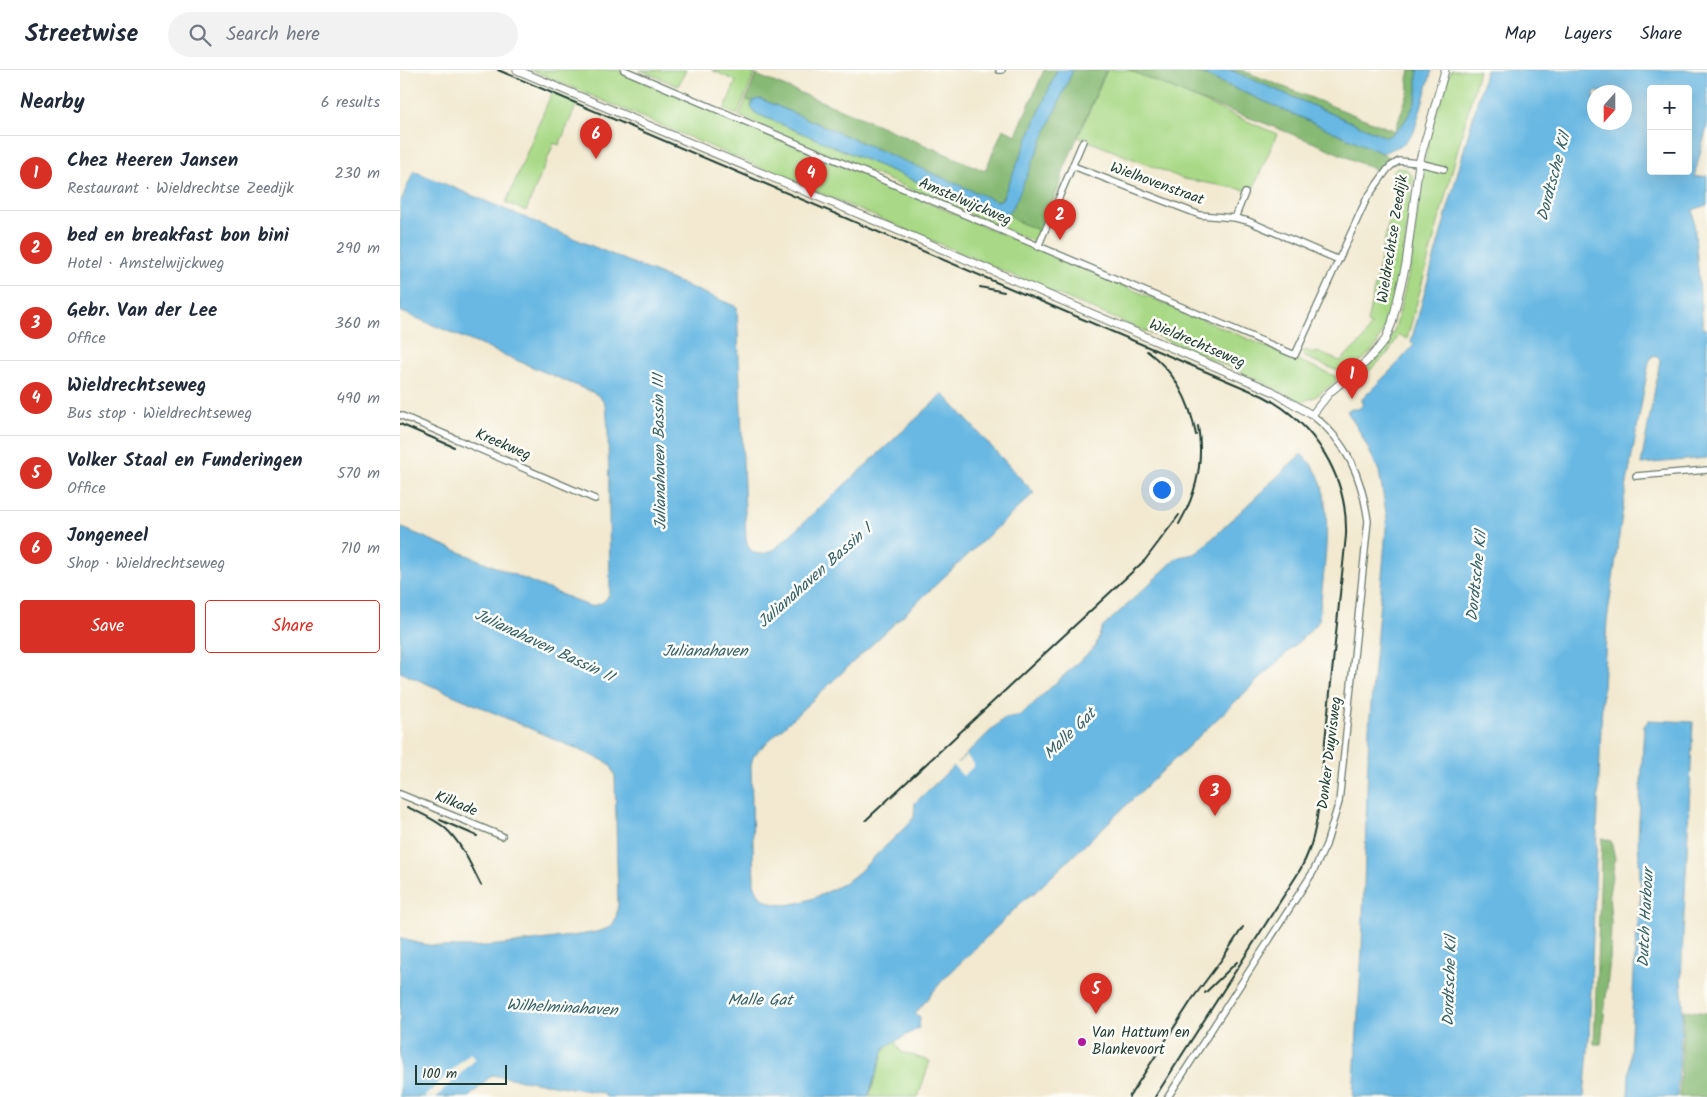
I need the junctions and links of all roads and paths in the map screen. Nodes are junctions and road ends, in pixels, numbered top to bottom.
1 (517, 70) edge
2 (624, 70) edge
3 (1446, 70) edge
4 (1083, 141) dead end
5 (1419, 163) junction
6 (1072, 166) junction
7 (1444, 169) dead end
8 (1245, 194) dead end
9 (1235, 218) junction
10 (1038, 247) junction
11 (1339, 260) junction
12 (400, 415) edge
13 (1312, 415) junction
14 (1707, 470) edge
15 (1636, 476) dead end
16 (596, 498) dead end
17 (400, 794) edge
18 (502, 836) dead end
19 (1168, 1097) edge

1 - 13 street, Wieldrechtseweg
2 - 10 street, Amstelwijckweg
3 - 5 street, Wieldrechtse Zeedijk
4 - 6 street
5 - 7 street
5 - 11 street
5 - 13 street, Wieldrechtse Zeedijk
6 - 9 street, Wielhovenstraat
6 - 10 street
8 - 9 street
9 - 11 street, Wielhovenstraat
10 - 11 street, Amstelwijckweg
12 - 16 street, Kreekweg
13 - 19 street, Donker Duyvisweg
14 - 15 street
17 - 18 street, Kilkade

